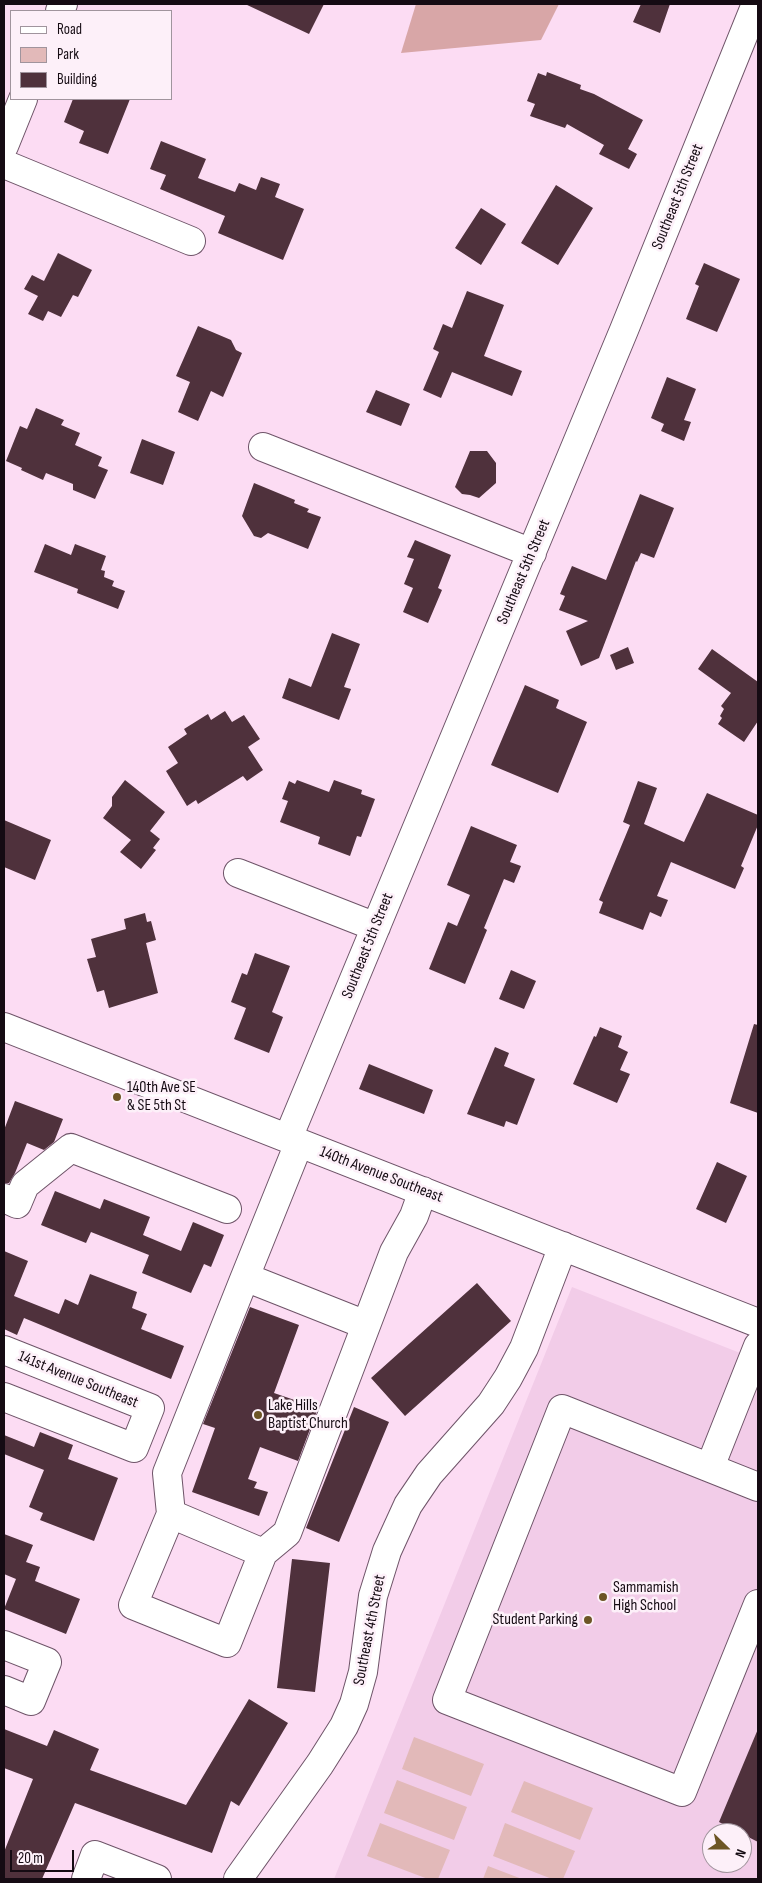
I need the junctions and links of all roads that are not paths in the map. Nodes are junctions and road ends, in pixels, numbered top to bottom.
1 (756, 4) edge
2 (23, 100) edge
3 (4, 146) edge
4 (4, 164) edge
5 (190, 241) dead end
6 (263, 447) dead end
7 (532, 553) junction
8 (238, 873) dead end
9 (376, 927) junction
10 (4, 1026) edge
11 (294, 1140) junction
12 (424, 1191) junction
13 (4, 1198) edge
14 (227, 1209) dead end
15 (563, 1246) junction
16 (245, 1277) junction
17 (758, 1323) edge
18 (366, 1325) junction
19 (758, 1346) edge
20 (4, 1350) edge
21 (4, 1397) edge
22 (710, 1467) junction
23 (758, 1487) edge
24 (171, 1514) junction
25 (263, 1553) junction
26 (758, 1604) edge
27 (4, 1645) edge
28 (4, 1690) edge
29 (86, 1879) edge
30 (157, 1879) edge
31 (238, 1879) edge

1 - 7 street, Southeast 5th Street
2 - 3 street
4 - 5 street
6 - 7 street
7 - 9 street, Southeast 5th Street
8 - 9 street
9 - 11 street, Southeast 5th Street
10 - 11 street, 140th Avenue Southeast
11 - 12 street, 140th Avenue Southeast
11 - 16 street, Southeast 5th Street
12 - 15 street, 140th Avenue Southeast
12 - 18 street
13 - 14 street
15 - 17 street, 140th Avenue Southeast
15 - 31 street, Southeast 4th Street
16 - 18 street
16 - 24 street, Southeast 5th Street
18 - 25 street
19 - 22 street
20 - 21 street, 141st Avenue Southeast
22 - 23 street
22 - 26 street
24 - 25 street
24 - 25 street
27 - 28 street
29 - 30 street

